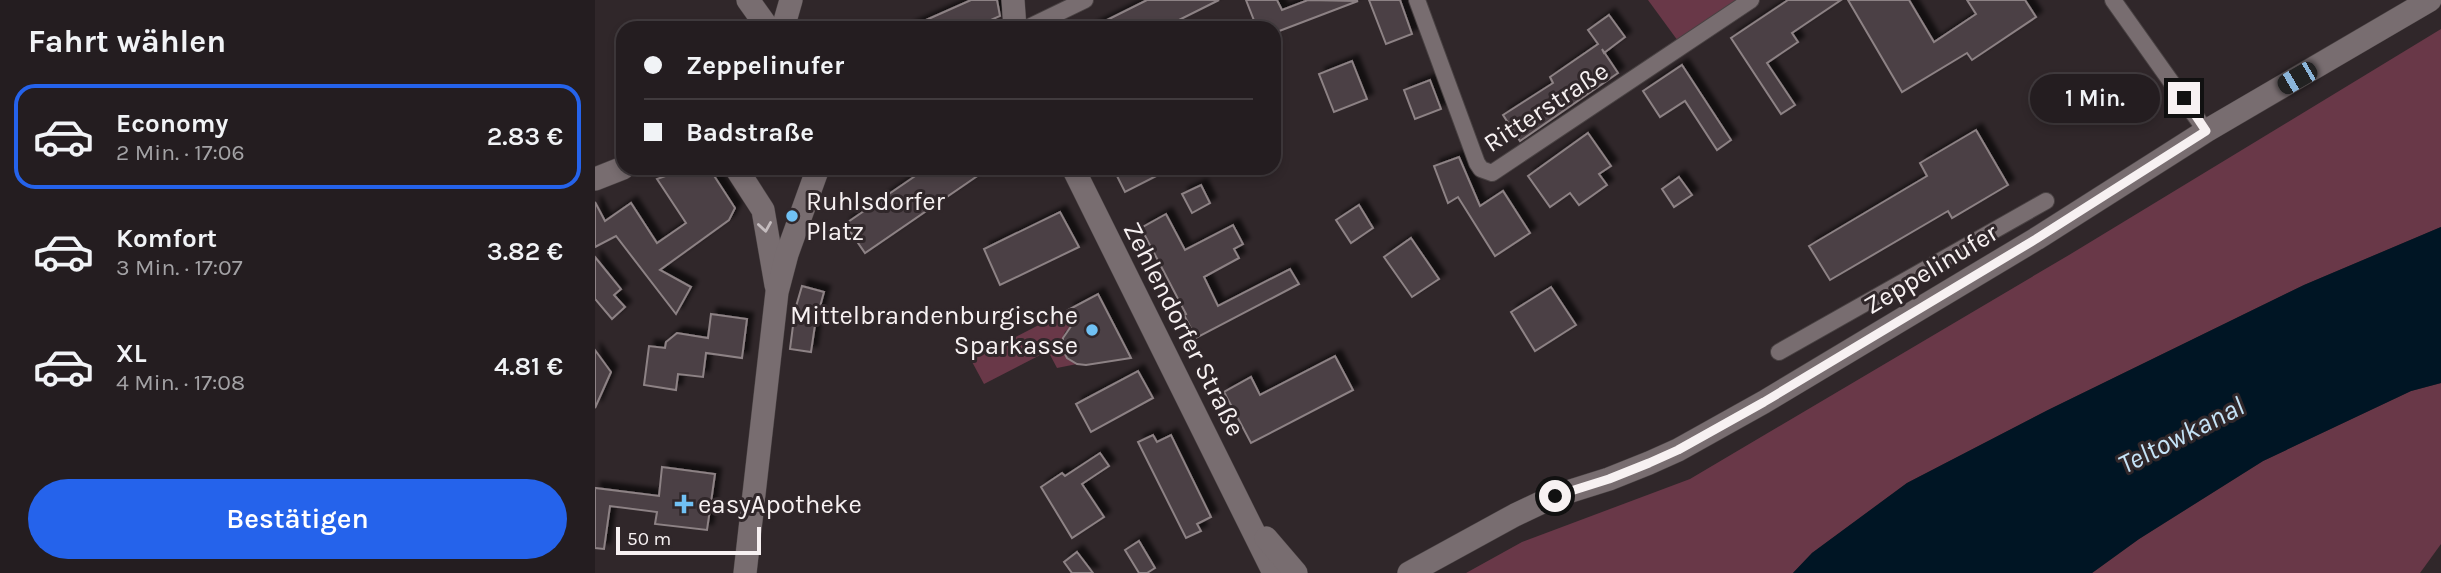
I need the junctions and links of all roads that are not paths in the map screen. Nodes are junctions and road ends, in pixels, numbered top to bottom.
1 (748, 0) edge
2 (791, 0) edge
3 (1013, 0) edge
4 (1085, 0) edge
5 (1417, 0) edge
6 (1751, 0) edge
7 (2113, 0) edge
8 (2430, 0) edge
9 (763, 21) edge
10 (785, 21) edge
11 (1014, 21) edge
12 (1042, 21) edge
13 (2206, 131) junction
14 (616, 171) edge
15 (740, 175) edge
16 (817, 175) edge
17 (1076, 175) edge
18 (595, 179) edge
19 (2046, 201) dead end
20 (777, 292) junction
21 (1779, 352) dead end
22 (1247, 516) junction
23 (1444, 553) junction
24 (745, 573) edge
25 (1274, 573) edge
26 (1296, 573) edge
27 (1409, 573) edge
28 (1422, 573) edge

1 - 9 main road
2 - 10 main road
3 - 11 main road
4 - 12 street
5 - 6 street, Ritterstraße
7 - 13 street
8 - 13 main road, Zeppelinufer
13 - 23 main road, Zeppelinufer
14 - 18 main road
15 -> 20 main road
16 - 20 main road
17 - 22 main road, Zehlendorfer Straße
19 - 21 street, Zeppelinufer
20 - 24 main road
22 - 25 main road, Zehlendorfer Straße
22 - 26 main road, Zehlendorfer Straße
23 - 27 main road, Zeppelinufer
23 - 28 main road, Zeppelinufer

